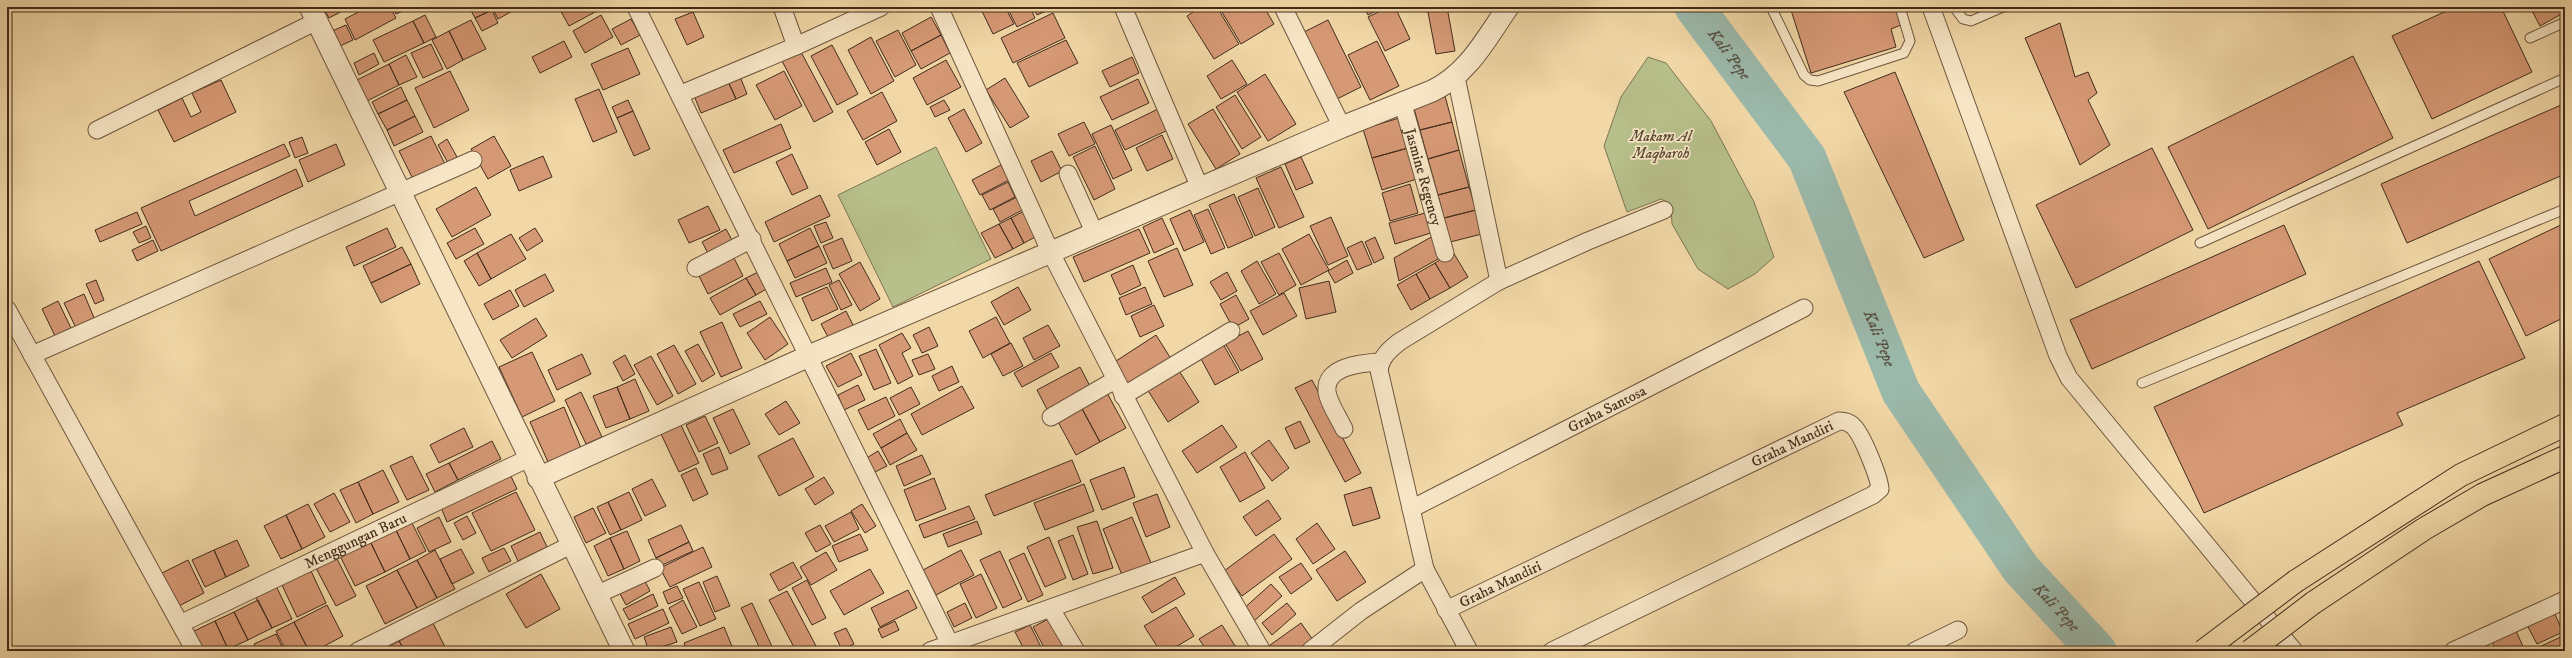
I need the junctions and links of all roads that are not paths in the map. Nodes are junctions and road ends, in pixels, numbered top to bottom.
1 (636, 7) edge
2 (782, 7) edge
3 (882, 7) edge
4 (939, 7) edge
5 (1122, 7) edge
6 (1284, 7) edge
7 (1508, 7) edge
8 (1771, 7) edge
9 (1900, 7) edge
10 (1931, 7) edge
11 (1954, 7) edge
12 (2003, 7) edge
13 (314, 14) edge
14 (2565, 22) edge
15 (2530, 38) dead end
16 (796, 46) junction
17 (1456, 77) junction
18 (2565, 78) edge
19 (681, 94) junction
20 (1402, 102) junction
21 (1342, 127) junction
22 (97, 130) dead end
23 (473, 160) dead end
24 (1068, 174) dead end
25 (1200, 188) junction
26 (400, 192) junction
27 (2565, 209) edge
28 (1664, 210) dead end
29 (1095, 234) junction
30 (752, 239) junction
31 (2200, 243) dead end
32 (1051, 253) junction
33 (1445, 253) dead end
34 (696, 268) dead end
35 (1499, 282) junction
36 (1804, 308) dead end
37 (7, 309) edge
38 (1231, 330) dead end
39 (32, 356) junction
40 (809, 356) junction
41 (1380, 362) junction
42 (1116, 380) junction
43 (2142, 383) dead end
44 (1123, 396) junction
45 (1051, 417) dead end
46 (2565, 424) edge
47 (1344, 429) dead end
48 (2565, 457) edge
49 (529, 458) junction
50 (538, 478) junction
51 (1410, 510) junction
52 (571, 546) junction
53 (1205, 553) junction
54 (655, 568) dead end
55 (1425, 569) junction
56 (596, 595) junction
57 (2565, 600) edge
58 (1052, 609) junction
59 (1446, 610) junction
60 (182, 623) junction
61 (1958, 630) dead end
62 (950, 644) junction
63 (196, 651) edge
64 (358, 651) edge
65 (624, 651) edge
66 (930, 651) edge
67 (1076, 651) edge
68 (1262, 651) edge
69 (1310, 651) edge
70 (1469, 651) edge
71 (1552, 651) edge
72 (1916, 651) edge
73 (2203, 651) edge
74 (2250, 651) edge
75 (2294, 651) edge
76 (2453, 651) edge

1 - 19 street
2 - 16 street
3 - 16 street
4 - 32 street
5 - 25 street
6 - 21 street
7 - 17 street
8 - 9 lane
10 - 75 street
11 - 12 lane
13 - 22 street
13 - 26 street
14 - 15 lane
16 - 19 street
17 - 20 street
17 - 35 street
18 - 31 lane
19 - 30 street
20 - 21 street
20 - 33 street, Jasmine Regency
21 - 25 street
23 - 26 street
24 - 29 street
25 - 29 street
26 - 39 street
26 - 49 street
27 - 43 lane
28 - 35 street
29 - 32 street
30 - 34 street
30 - 40 street
32 - 40 street
32 - 42 street
35 - 41 street
36 - 51 street, Graha Santosa
37 - 39 street
38 - 44 street
39 - 60 street
40 - 50 street
40 - 62 street
41 - 47 street
41 - 51 street
42 - 44 street
42 - 45 street
44 - 53 street
46 - 73 highway, bridge
48 - 74 highway, bridge
49 - 50 street
49 - 60 street, Menggungan Baru
50 - 52 street
51 - 55 street
52 - 56 street
52 - 64 street
53 - 58 street
53 - 68 street
54 - 56 street
55 - 59 street
55 - 69 street
56 - 65 street
57 - 76 street
58 - 62 street
58 - 67 street
59 - 70 street
59 - 71 street, Graha Mandiri
60 - 63 street
61 - 72 street
62 - 66 street

